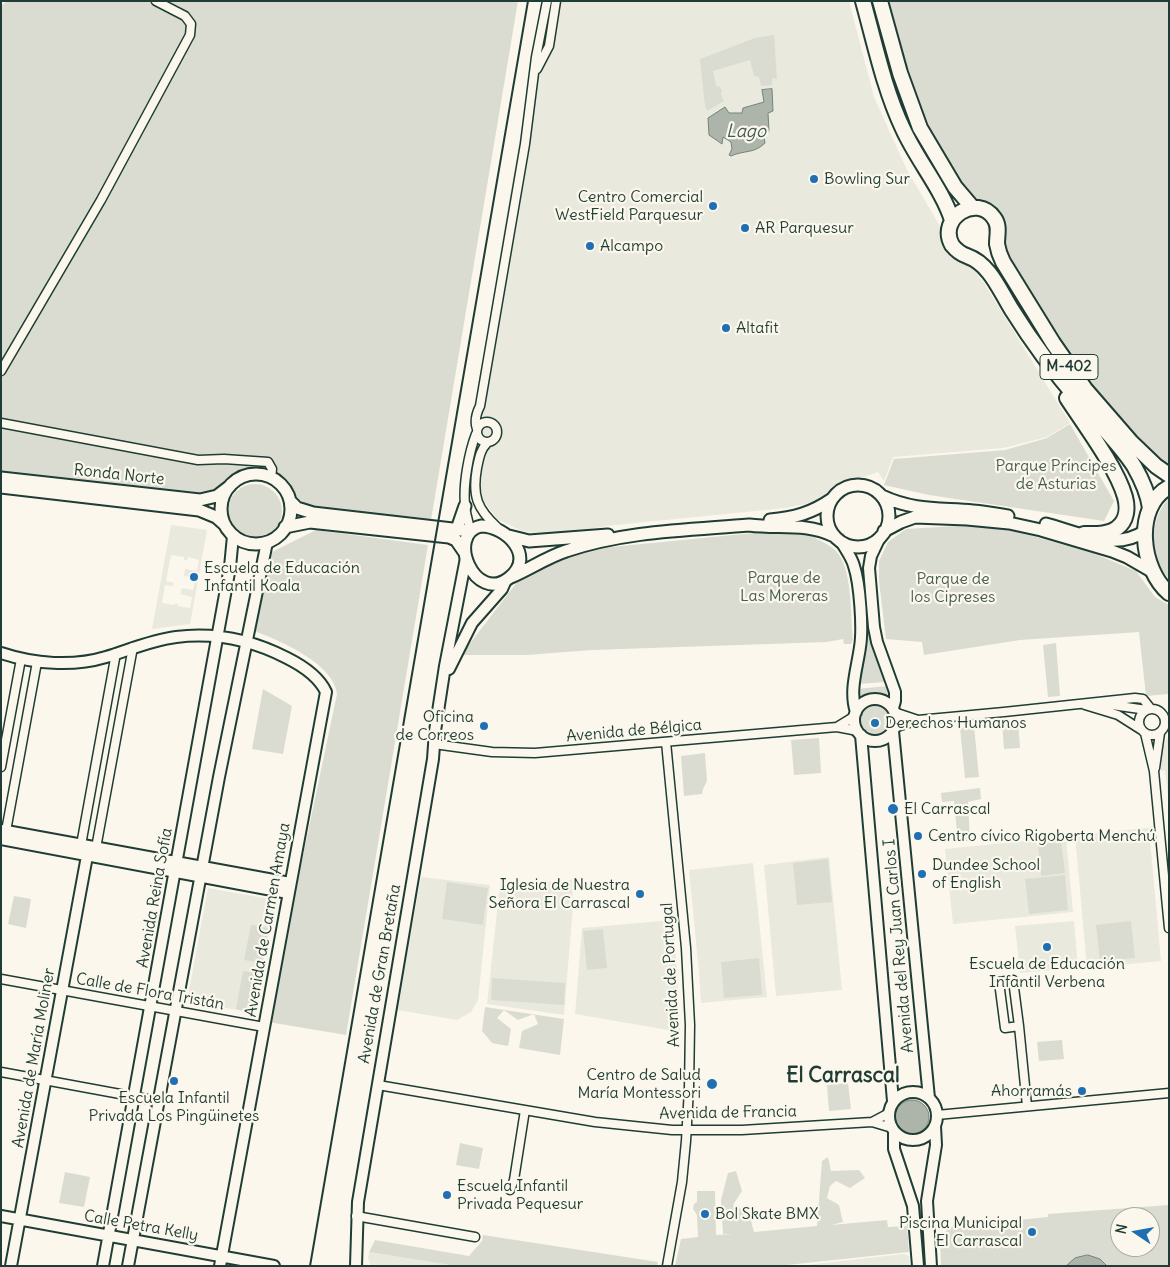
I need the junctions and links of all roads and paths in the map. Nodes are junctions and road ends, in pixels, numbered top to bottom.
1 (156, 1) edge
2 (547, 1) edge
3 (556, 1) edge
4 (863, 1) edge
5 (880, 1) edge
6 (536, 70) junction
7 (972, 207) junction
8 (952, 220) junction
9 (997, 240) junction
10 (972, 257) junction
11 (1035, 343) junction
12 (1, 371) edge
13 (480, 406) junction
14 (488, 422) junction
15 (1, 423) edge
16 (477, 432) junction
17 (486, 443) junction
18 (1169, 475) edge
19 (1, 478) edge
20 (272, 478) junction
21 (230, 486) junction
22 (1, 487) edge
23 (1169, 487) edge
24 (882, 496) junction
25 (832, 499) junction
26 (290, 501) junction
27 (465, 506) junction
28 (1150, 508) junction
29 (225, 525) junction
30 (749, 525) junction
31 (285, 527) junction
32 (457, 529) junction
33 (470, 531) junction
34 (1145, 531) junction
35 (505, 534) junction
36 (882, 534) junction
37 (1084, 534) junction
38 (233, 536) junction
39 (628, 536) junction
40 (838, 539) junction
41 (267, 542) junction
42 (465, 555) junction
43 (1153, 572) junction
44 (508, 578) junction
45 (1169, 594) edge
46 (217, 636) junction
47 (245, 641) junction
48 (133, 647) junction
49 (1, 653) edge
50 (116, 653) junction
51 (21, 659) junction
52 (37, 662) junction
53 (442, 689) junction
54 (1083, 704) junction
55 (1149, 709) junction
56 (894, 710) junction
57 (855, 714) junction
58 (918, 720) junction
59 (837, 726) junction
60 (894, 729) junction
61 (1142, 731) junction
62 (859, 733) junction
63 (1160, 733) junction
64 (666, 742) junction
65 (434, 744) junction
66 (98, 754) junction
67 (113, 757) junction
68 (1, 767) edge
69 (1154, 771) junction
70 (3, 833) edge
71 (81, 845) junction
72 (96, 848) junction
73 (87, 856) junction
74 (176, 867) junction
75 (202, 872) junction
76 (289, 888) junction
77 (1169, 928) edge
78 (1, 979) edge
79 (62, 990) junction
80 (151, 1006) junction
81 (175, 1011) junction
82 (1019, 1026) junction
83 (264, 1027) junction
84 (1, 1072) edge
85 (46, 1081) junction
86 (378, 1085) junction
87 (1169, 1093) edge
88 (134, 1097) junction
89 (929, 1098) junction
90 (158, 1101) junction
91 (894, 1101) junction
92 (1027, 1106) junction
93 (525, 1110) junction
94 (889, 1113) junction
95 (937, 1115) junction
96 (872, 1122) junction
97 (935, 1126) junction
98 (893, 1130) junction
99 (686, 1131) junction
100 (510, 1190) dead end
101 (1, 1216) edge
102 (356, 1216) junction
103 (20, 1220) junction
104 (109, 1236) junction
105 (472, 1237) dead end
106 (133, 1240) junction
107 (357, 1244) junction
108 (221, 1261) edge
109 (12, 1266) edge
110 (103, 1266) edge
111 (128, 1266) edge
112 (274, 1266) edge
113 (356, 1266) edge
114 (364, 1266) edge
115 (667, 1266) edge
116 (918, 1266) edge
117 (931, 1266) edge

1 - 12 street
2 - 6 street
3 - 6 street
4 - 8 highway
5 - 7 highway
6 - 13 street
7 - 8 highway
7 - 9 highway
8 - 10 highway
9 - 10 highway
9 - 18 highway, M-402
10 - 11 highway, M-402
11 - 28 highway, M-402
11 - 37 highway
13 - 14 street
13 - 16 street
14 - 16 street
14 - 17 street
15 - 20 street
16 - 17 street
16 - 27 street
17 - 35 street
19 - 21 main road, Ronda Norte
20 - 21 main road, Ronda Norte
20 - 26 main road
21 - 29 main road, Ronda Norte
22 - 29 main road, Ronda Norte
23 - 28 highway, M-402
24 - 25 main road
24 - 36 main road
24 - 37 main road
25 - 30 main road, Avenida de Gran Bretaña
25 - 40 main road
26 - 31 main road
26 - 32 main road
27 - 32 main road
27 - 33 street
28 - 34 highway, M-402
29 - 38 main road, Ronda Norte
30 - 39 main road, Avenida de Gran Bretaña
30 - 40 main road, Avenida de Gran Bretaña
31 - 41 main road
31 - 42 main road
32 - 33 main road
33 - 35 main road
33 - 42 main road
34 - 37 main road
34 - 43 highway, M-402
35 - 39 main road, Avenida de Gran Bretaña
35 - 44 main road
36 - 40 main road
36 - 43 main road
36 - 56 main road
38 - 41 main road
38 - 46 main road, Avenida Reina Sofía
39 - 44 main road, Avenida de Gran Bretaña
40 - 57 main road
41 - 47 main road
42 - 44 main road
42 - 53 main road, Avenida de Gran Bretaña
43 - 45 highway, M-402
44 - 53 main road, Avenida de Gran Bretaña
46 - 47 main road, Avenida de Carmen Amaya
46 - 48 main road, Avenida de Carmen Amaya
46 - 74 main road, Avenida Reina Sofía
47 - 75 main road
47 - 76 main road, Avenida de Carmen Amaya
48 - 50 main road, Avenida de Carmen Amaya
48 - 67 street
49 - 51 main road, Avenida de Carmen Amaya
50 - 52 main road, Avenida de Carmen Amaya
50 - 66 street
51 - 52 main road, Avenida de Carmen Amaya
51 - 68 street
52 - 70 street
53 - 65 main road, Avenida de Gran Bretaña
54 - 55 street
54 - 58 street
54 - 61 street
55 - 61 street
55 - 63 street
56 - 57 main road
56 - 58 street
56 - 60 main road
57 - 59 street
57 - 62 main road
58 - 60 street
59 - 62 street
59 - 64 street, Avenida de Bélgica
60 - 62 main road
60 - 89 main road, Avenida del Rey Juan Carlos I
61 - 63 street
61 - 69 street
62 - 91 main road, Avenida del Rey Juan Carlos I
63 - 69 street
64 - 65 street, Avenida de Bélgica
64 - 99 street, Avenida de Portugal
65 - 86 main road, Avenida de Gran Bretaña
66 - 67 street
66 - 71 street
67 - 72 street
69 - 77 street
70 - 71 main road
70 - 73 main road
71 - 72 main road
72 - 74 main road
73 - 74 main road
73 - 79 main road, Avenida de María Moliner
74 - 75 main road
74 - 80 main road, Avenida Reina Sofía
75 - 76 main road
75 - 81 main road
76 - 83 main road, Avenida de Carmen Amaya
78 - 79 street, Calle de Flora Tristán
79 - 80 street, Calle de Flora Tristán
79 - 85 main road, Avenida de María Moliner
80 - 81 street, Calle de Flora Tristán
80 - 88 main road, Avenida Reina Sofía
81 - 83 street, Calle de Flora Tristán
81 - 90 main road
82 - 82 street
82 - 92 street
83 - 108 main road, Avenida de Carmen Amaya
84 - 85 street
85 - 88 street
85 - 103 main road, Avenida de María Moliner
86 - 93 street, Avenida de Francia
86 - 102 main road, Avenida de Gran Bretaña
87 - 92 street
88 - 90 street
88 - 104 main road, Avenida Reina Sofía
89 - 91 main road
89 - 95 main road
90 - 106 main road
91 - 94 main road
92 - 95 street
93 - 99 street, Avenida de Francia
93 - 100 street
94 - 96 street, Avenida de Francia
94 - 98 main road
95 - 97 main road
96 - 98 street, Avenida de Francia
96 - 99 street, Avenida de Francia
97 - 98 main road
97 - 117 main road
98 - 116 main road
99 - 115 street, Avenida de Portugal
101 - 103 main road, Calle Petra Kelly
102 - 105 street
102 - 107 main road, Avenida de Gran Bretaña
103 - 104 main road, Calle Petra Kelly
103 - 109 main road, Avenida de María Moliner
104 - 106 main road, Calle Petra Kelly
104 - 110 main road, Avenida Reina Sofía
106 - 108 main road, Calle Petra Kelly
106 - 111 main road
107 - 113 main road, Avenida de Gran Bretaña
107 - 114 main road
108 - 112 main road, Calle Petra Kelly

